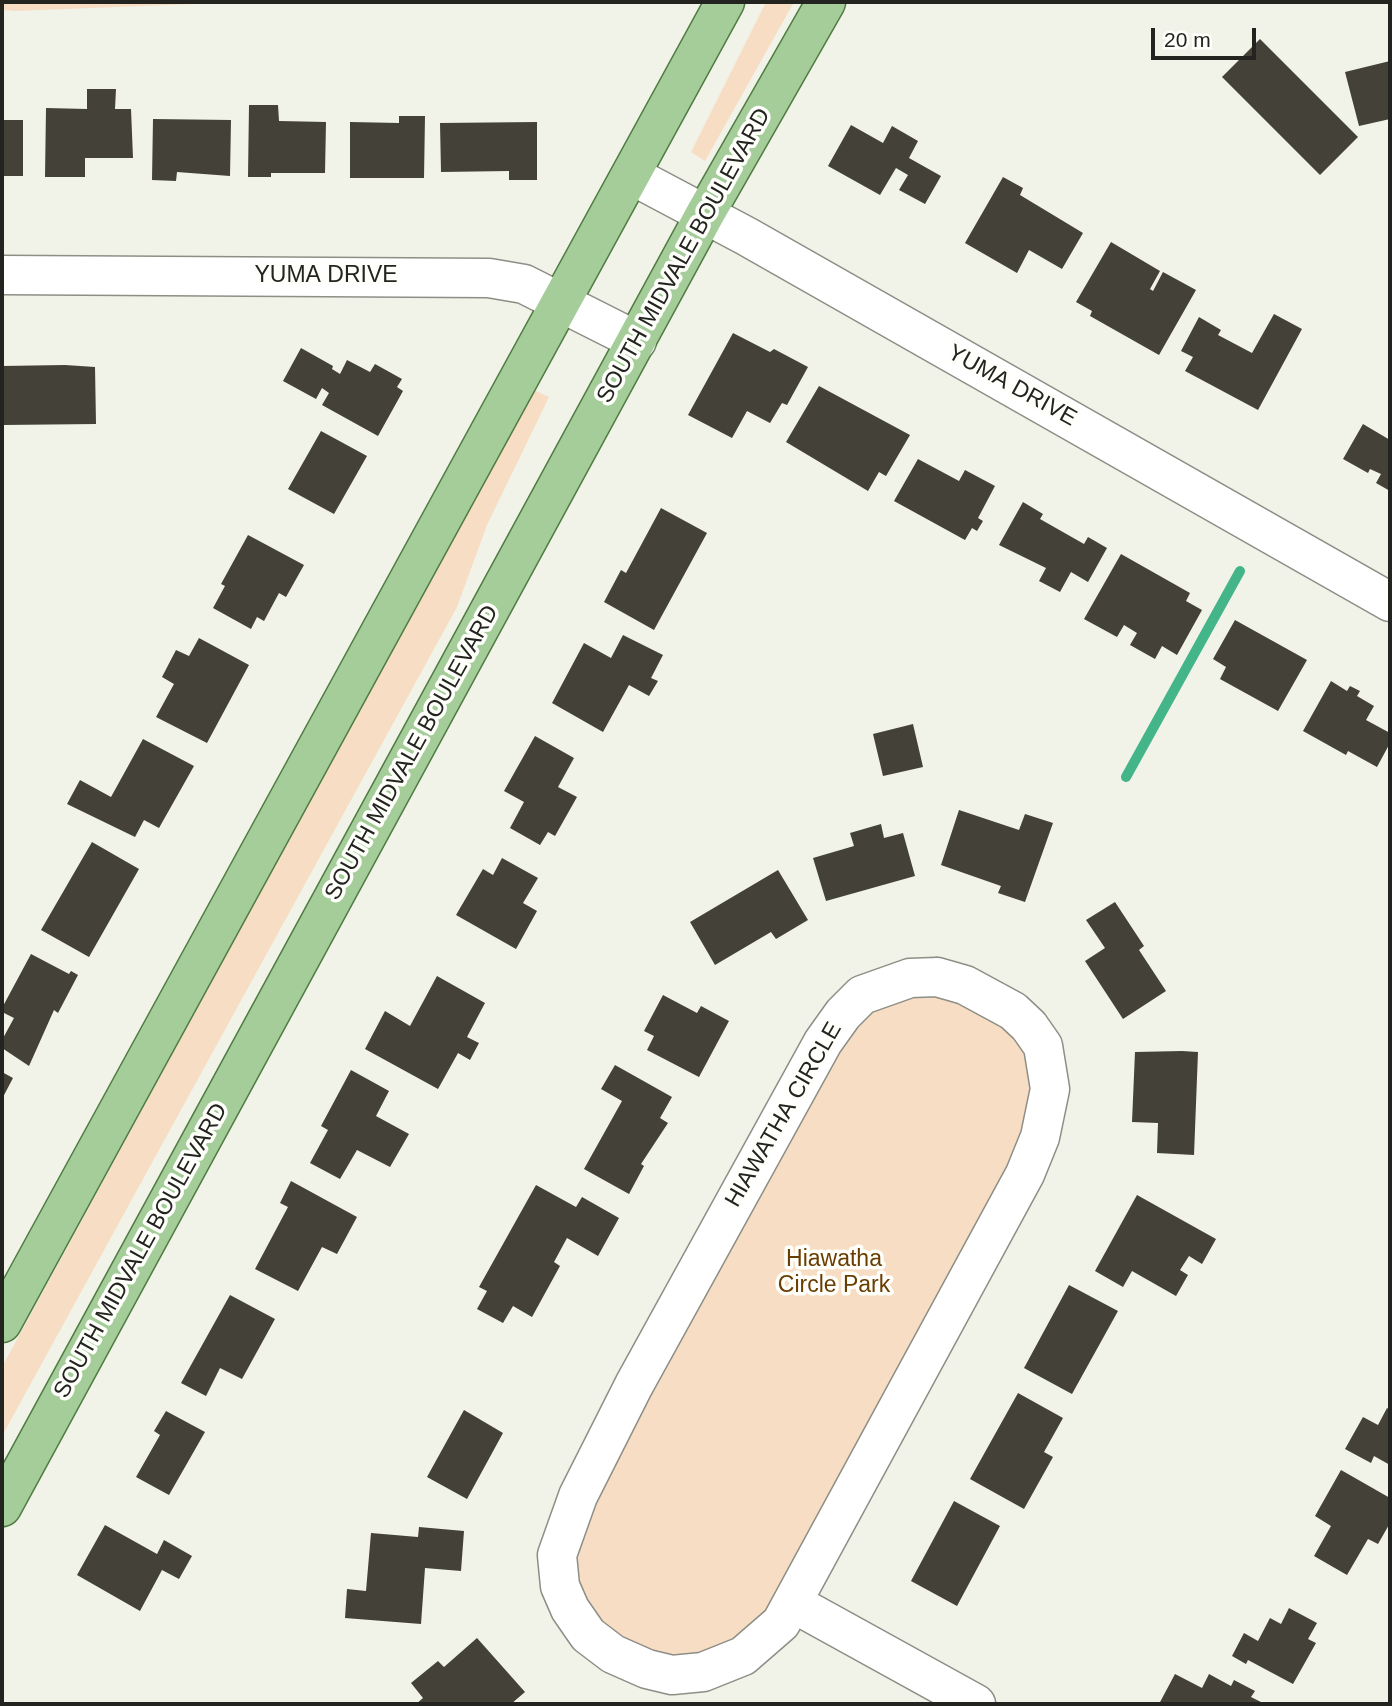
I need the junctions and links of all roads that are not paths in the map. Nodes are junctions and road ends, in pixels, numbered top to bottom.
1 (725, 2) edge
2 (826, 2) edge
3 (631, 175) junction
4 (705, 214) junction
5 (2, 275) edge
6 (560, 300) junction
7 (637, 341) junction
8 (1390, 601) edge
9 (2, 1323) edge
10 (2, 1507) edge
11 (793, 1602) junction
12 (976, 1704) edge

1 - 3 main road
2 - 4 main road, SOUTH MIDVALE BOULEVARD
3 - 4 street, YUMA DRIVE
3 - 6 main road
4 - 7 main road, SOUTH MIDVALE BOULEVARD
4 - 8 street, YUMA DRIVE
5 - 6 street, YUMA DRIVE
6 - 7 street, YUMA DRIVE
6 - 9 main road
7 - 10 main road, SOUTH MIDVALE BOULEVARD
11 - 11 street, HIAWATHA CIRCLE
11 - 12 street

